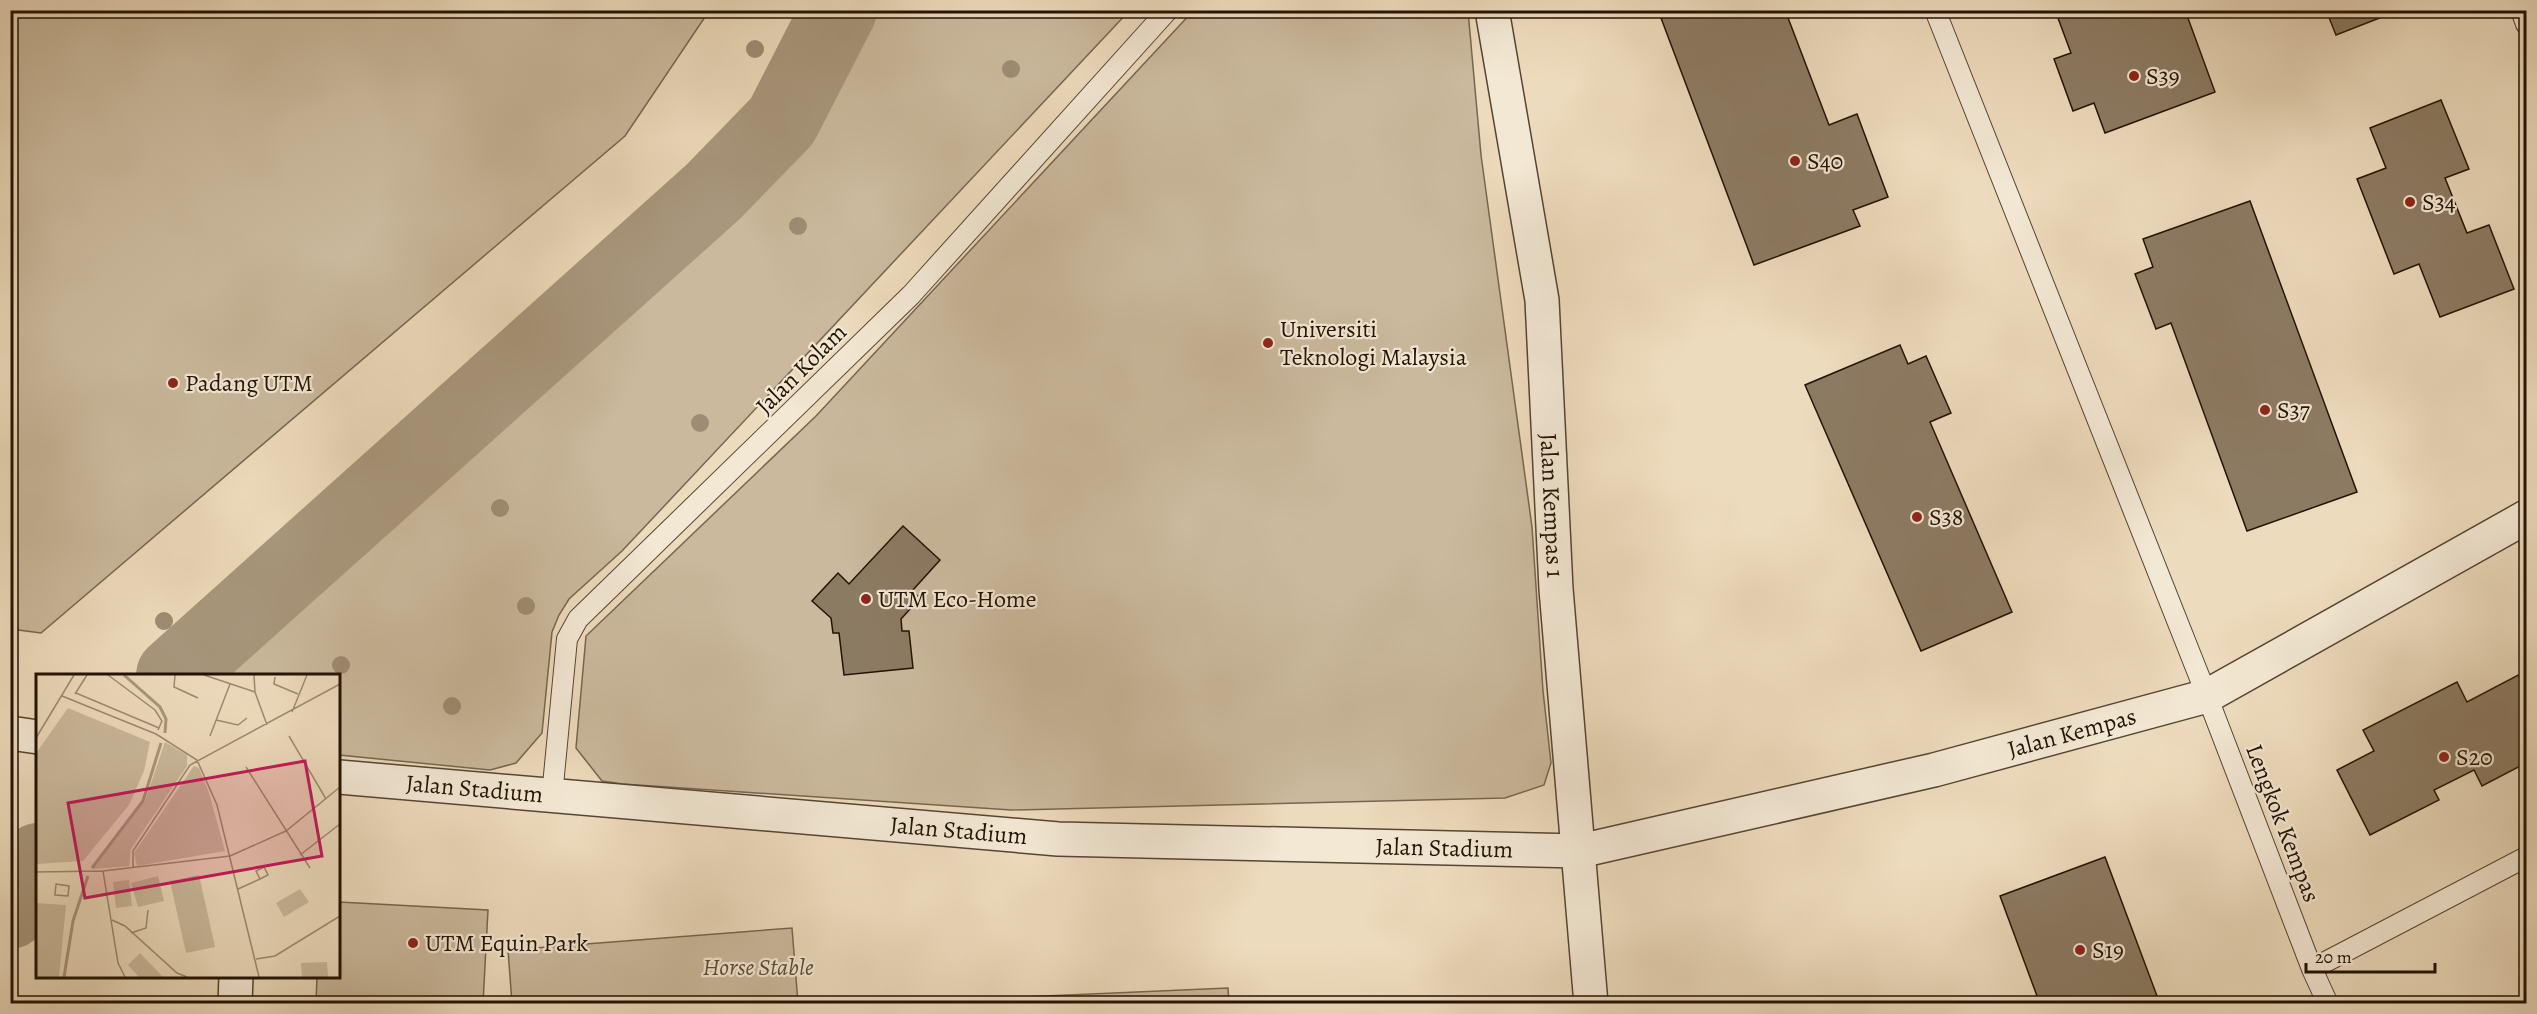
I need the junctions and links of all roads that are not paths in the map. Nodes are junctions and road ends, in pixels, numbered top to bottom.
1 (1168, 10) edge
2 (1492, 10) edge
3 (1935, 10) edge
4 (2522, 10) edge
5 (2526, 24) edge
6 (2526, 517) edge
7 (2207, 696) junction
8 (10, 733) edge
9 (36, 737) edge
10 (340, 777) edge
11 (552, 795) junction
12 (1580, 851) junction
13 (2526, 857) edge
14 (2312, 969) junction
15 (236, 978) edge
16 (235, 1004) edge
17 (1591, 1004) edge
18 (2328, 1004) edge

1 - 11 lane, Jalan Kolam
2 - 12 street, Jalan Kempas 1
3 - 7 lane, Lengkok Kempas
4 - 5 lane
6 - 7 street, Jalan Kempas
7 - 12 street, Jalan Kempas
7 - 14 lane, Lengkok Kempas
8 - 9 street
10 - 11 street, Jalan Stadium
11 - 12 street, Jalan Stadium
12 - 17 street, Jalan Kempas 1
13 - 14 lane
14 - 18 lane, Lengkok Kempas
15 - 16 street

